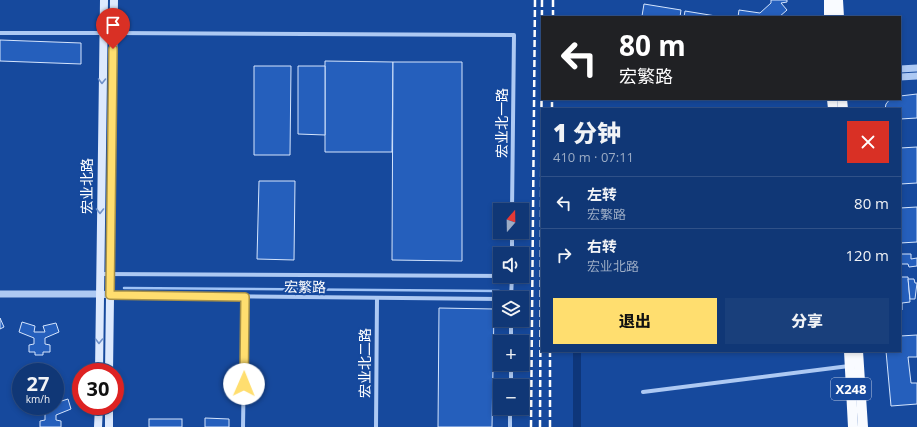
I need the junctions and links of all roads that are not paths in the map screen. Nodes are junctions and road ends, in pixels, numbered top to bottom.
1 (104, 0) edge
2 (114, 0) edge
3 (829, 0) edge
4 (838, 0) edge
5 (830, 16) edge
6 (839, 16) edge
7 (0, 33) edge
8 (113, 33) junction
9 (103, 34) junction
10 (917, 68) edge
11 (901, 69) edge
12 (917, 76) edge
13 (901, 77) edge
14 (512, 203) edge
15 (100, 274) junction
16 (110, 274) junction
17 (493, 276) edge
18 (0, 294) edge
19 (100, 294) junction
20 (110, 295) junction
21 (245, 297) junction
22 (377, 298) junction
23 (493, 299) edge
24 (849, 352) edge
25 (858, 352) edge
26 (99, 363) edge
27 (109, 363) edge
28 (850, 366) junction
29 (643, 392) dead end
30 (99, 415) edge
31 (109, 415) edge
32 (510, 415) edge
33 (98, 427) edge
34 (109, 427) edge
35 (243, 427) edge
36 (376, 427) edge
37 (510, 427) edge
38 (854, 427) edge
39 (863, 427) edge

1 - 9 main road, 宏业北路
2 - 8 main road, 宏业北路
3 - 5 main road
4 - 6 main road
7 - 9 street
8 - 14 street, 宏业北一路
8 - 16 main road, 宏业北路
9 -> 15 main road, 宏业北路
10 - 11 street
12 - 13 street
15 - 16 street
15 - 19 main road, 宏业北路
16 - 17 street
16 - 20 main road, 宏业北路
18 - 19 street
19 - 20 street
19 -> 26 main road, 宏业北路
20 - 21 street, 宏繁路
20 - 27 main road, 宏业北路
21 - 22 street, 宏繁路
21 - 35 street
22 - 23 street, 宏繁路
22 - 36 street, 宏业北二路
24 - 28 main road, X248
25 - 39 main road, X248
28 - 29 street
28 - 38 main road, X248
30 - 33 main road
31 - 34 main road
32 - 37 street

